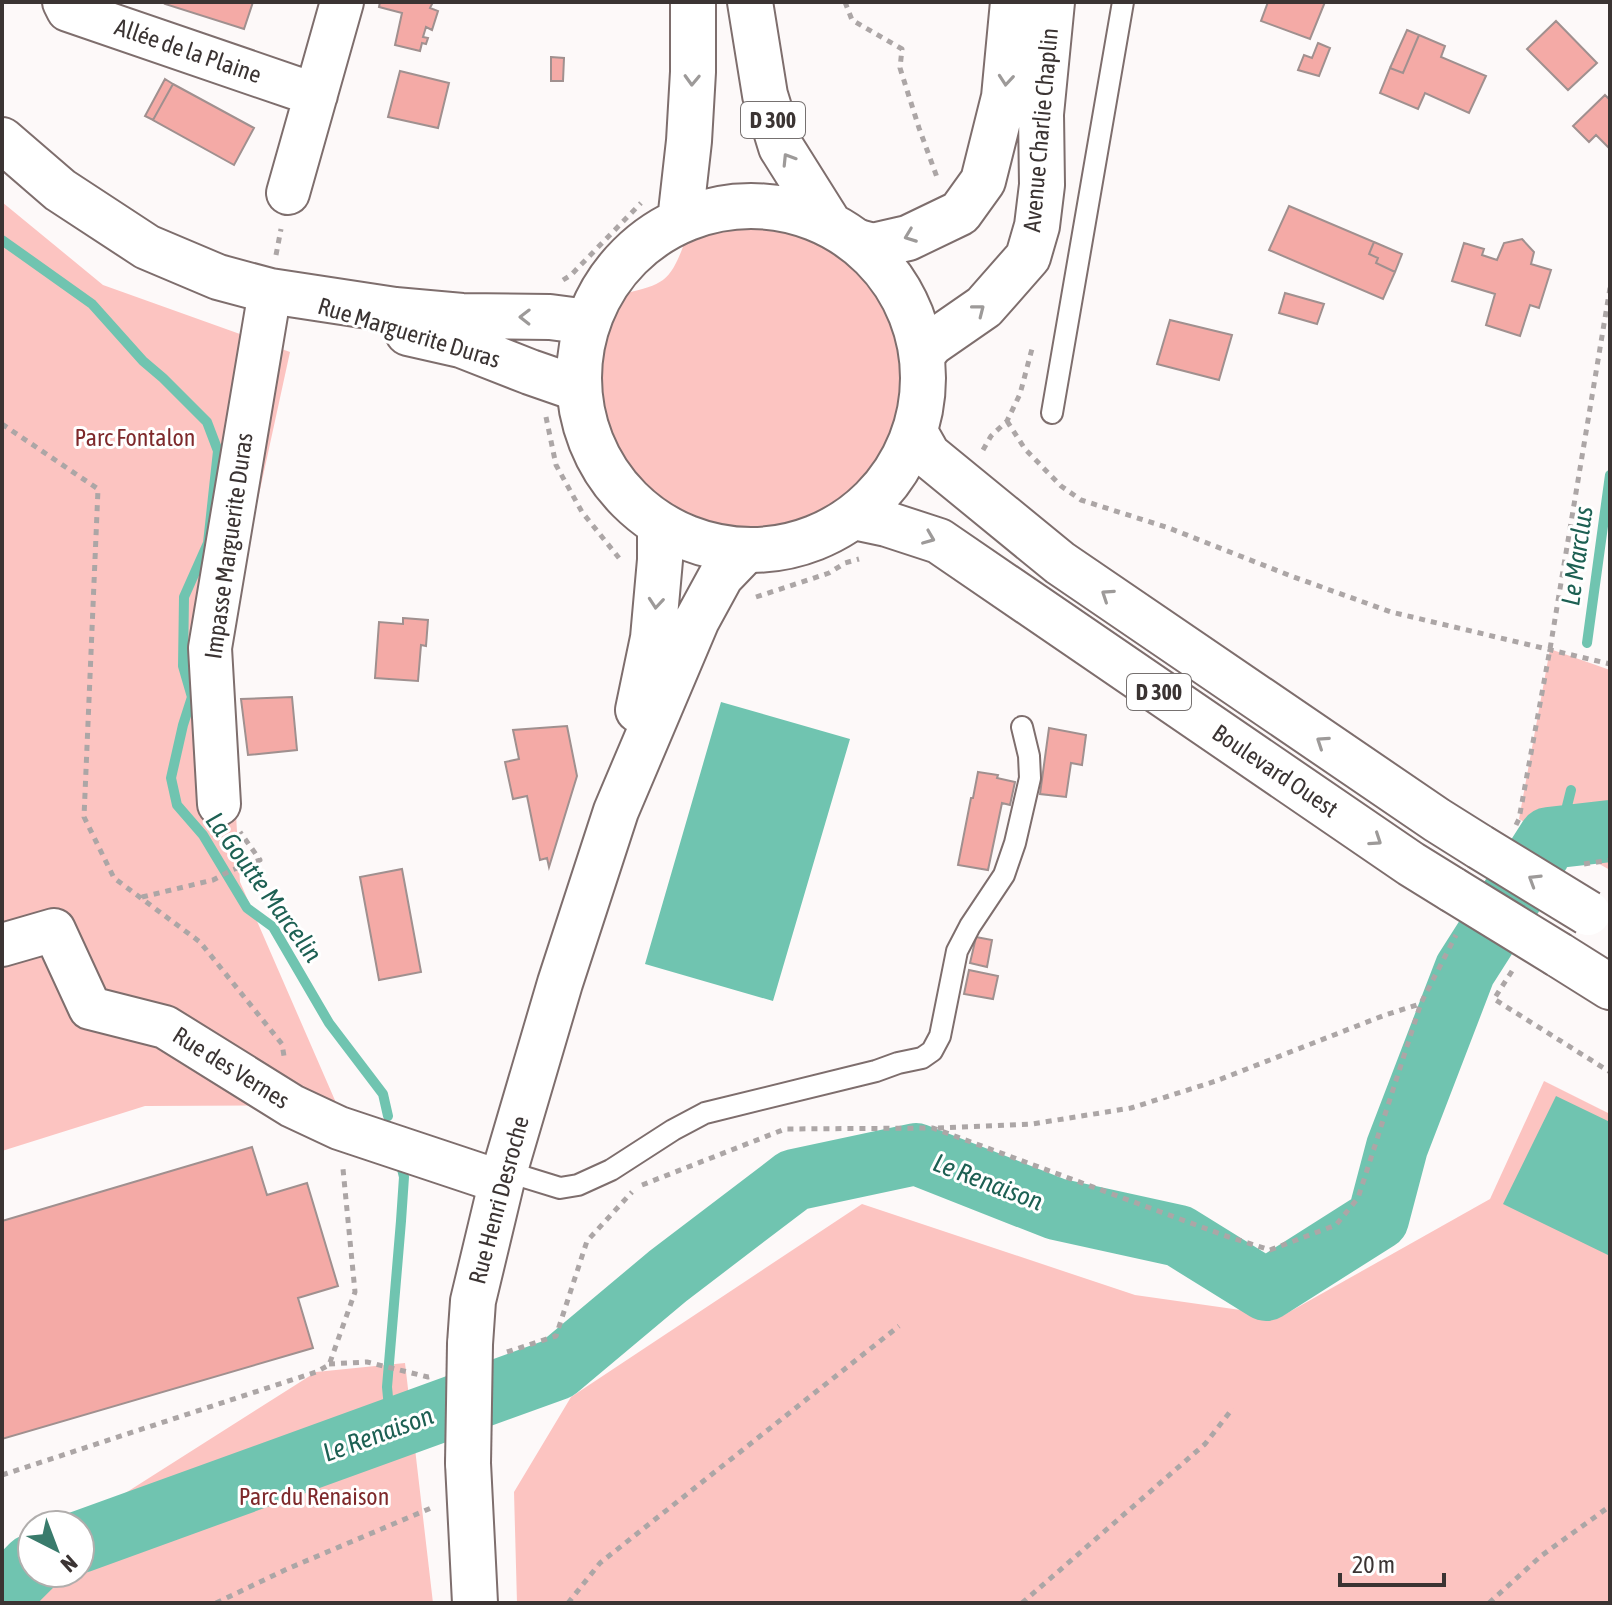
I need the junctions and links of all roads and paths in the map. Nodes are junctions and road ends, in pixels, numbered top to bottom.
1 (64, 2) edge
2 (342, 2) edge
3 (693, 2) edge
4 (750, 2) edge
5 (845, 2) edge
6 (1013, 2) edge
7 (1052, 2) edge
8 (1123, 2) edge
9 (316, 95) junction
10 (2, 140) edge
11 (288, 193) dead end
12 (665, 208) junction
13 (960, 213) junction
14 (844, 234) junction
15 (561, 282) dead end
16 (1610, 288) edge
17 (277, 292) junction
18 (588, 322) junction
19 (1034, 342) dead end
20 (922, 354) junction
21 (562, 401) junction
22 (1052, 413) dead end
23 (1007, 421) junction
24 (2, 424) edge
25 (915, 432) junction
26 (980, 455) dead end
27 (660, 525) junction
28 (862, 536) junction
29 (746, 550) junction
30 (625, 564) dead end
31 (753, 597) dead end
32 (1550, 649) junction
33 (1610, 664) edge
34 (1022, 727) dead end
35 (219, 804) joint
36 (616, 811) junction
37 (1496, 839) junction
38 (141, 898) junction
39 (1458, 906) junction
40 (1599, 920) edge
41 (2, 945) edge
42 (1610, 987) edge
43 (1421, 1003) junction
44 (292, 1106) junction
45 (339, 1128) junction
46 (933, 1128) junction
47 (504, 1175) junction
48 (635, 1188) junction
49 (620, 1193) dead end
50 (899, 1326) dead end
51 (472, 1357) junction
52 (329, 1365) junction
53 (1233, 1408) dead end
54 (2, 1475) edge
55 (469, 1477) junction
56 (1610, 1506) edge
57 (216, 1603) edge
58 (475, 1603) edge
59 (568, 1603) edge
60 (1022, 1603) edge
61 (1489, 1603) edge

1 - 9 street, Allée de la Plaine
2 - 9 street
3 -> 12 main road
14 -> 4 main road, D 300
5 - 13 path
6 -> 13 main road, Avenue Charlie Chaplin
20 -> 7 main road, Avenue Charlie Chaplin
8 - 22 lane
9 - 11 street
10 - 17 main road, Rue Marguerite Duras
12 - 14 main road
12 - 15 path
12 - 18 main road
13 -> 14 main road, Avenue Charlie Chaplin
14 - 20 main road
16 - 32 path
18 -> 17 main road, Rue Marguerite Duras
17 - 21 main road, Rue Marguerite Duras
17 - 35 street, Impasse Marguerite Duras
18 - 21 main road
19 - 23 path
20 - 25 main road
21 - 27 main road
21 - 30 path
23 - 26 path
23 - 32 path
24 - 38 path
25 - 28 main road
37 -> 25 main road, Boulevard Ouest / D 300
27 - 29 main road
27 -> 36 main road, Rue Henri Desroche
28 - 29 main road
28 - 31 path
28 -> 39 main road, Boulevard Ouest / D 300
29 - 36 main road, Rue Henri Desroche
32 - 33 path
32 - 37 path
34 - 47 lane
35 - 38 path
36 - 47 main road, Rue Henri Desroche
40 -> 37 main road, Boulevard Ouest, bridge
38 - 44 path
39 - 42 main road, Boulevard Ouest, bridge
39 - 43 path
41 - 44 street, Rue des Vernes
43 - 46 path
43 - 46 path
44 - 45 street, Rue des Vernes
45 - 47 street, Rue des Vernes
45 - 52 path
46 - 48 path
47 - 51 main road, Rue Henri Desroche
48 - 49 path
48 - 51 path
50 - 59 path
51 - 52 path
51 - 55 main road, Rue Henri Desroche, bridge
52 - 54 path
53 - 60 path
55 - 57 path
55 - 58 main road, Rue Henri Desroche
56 - 61 path

